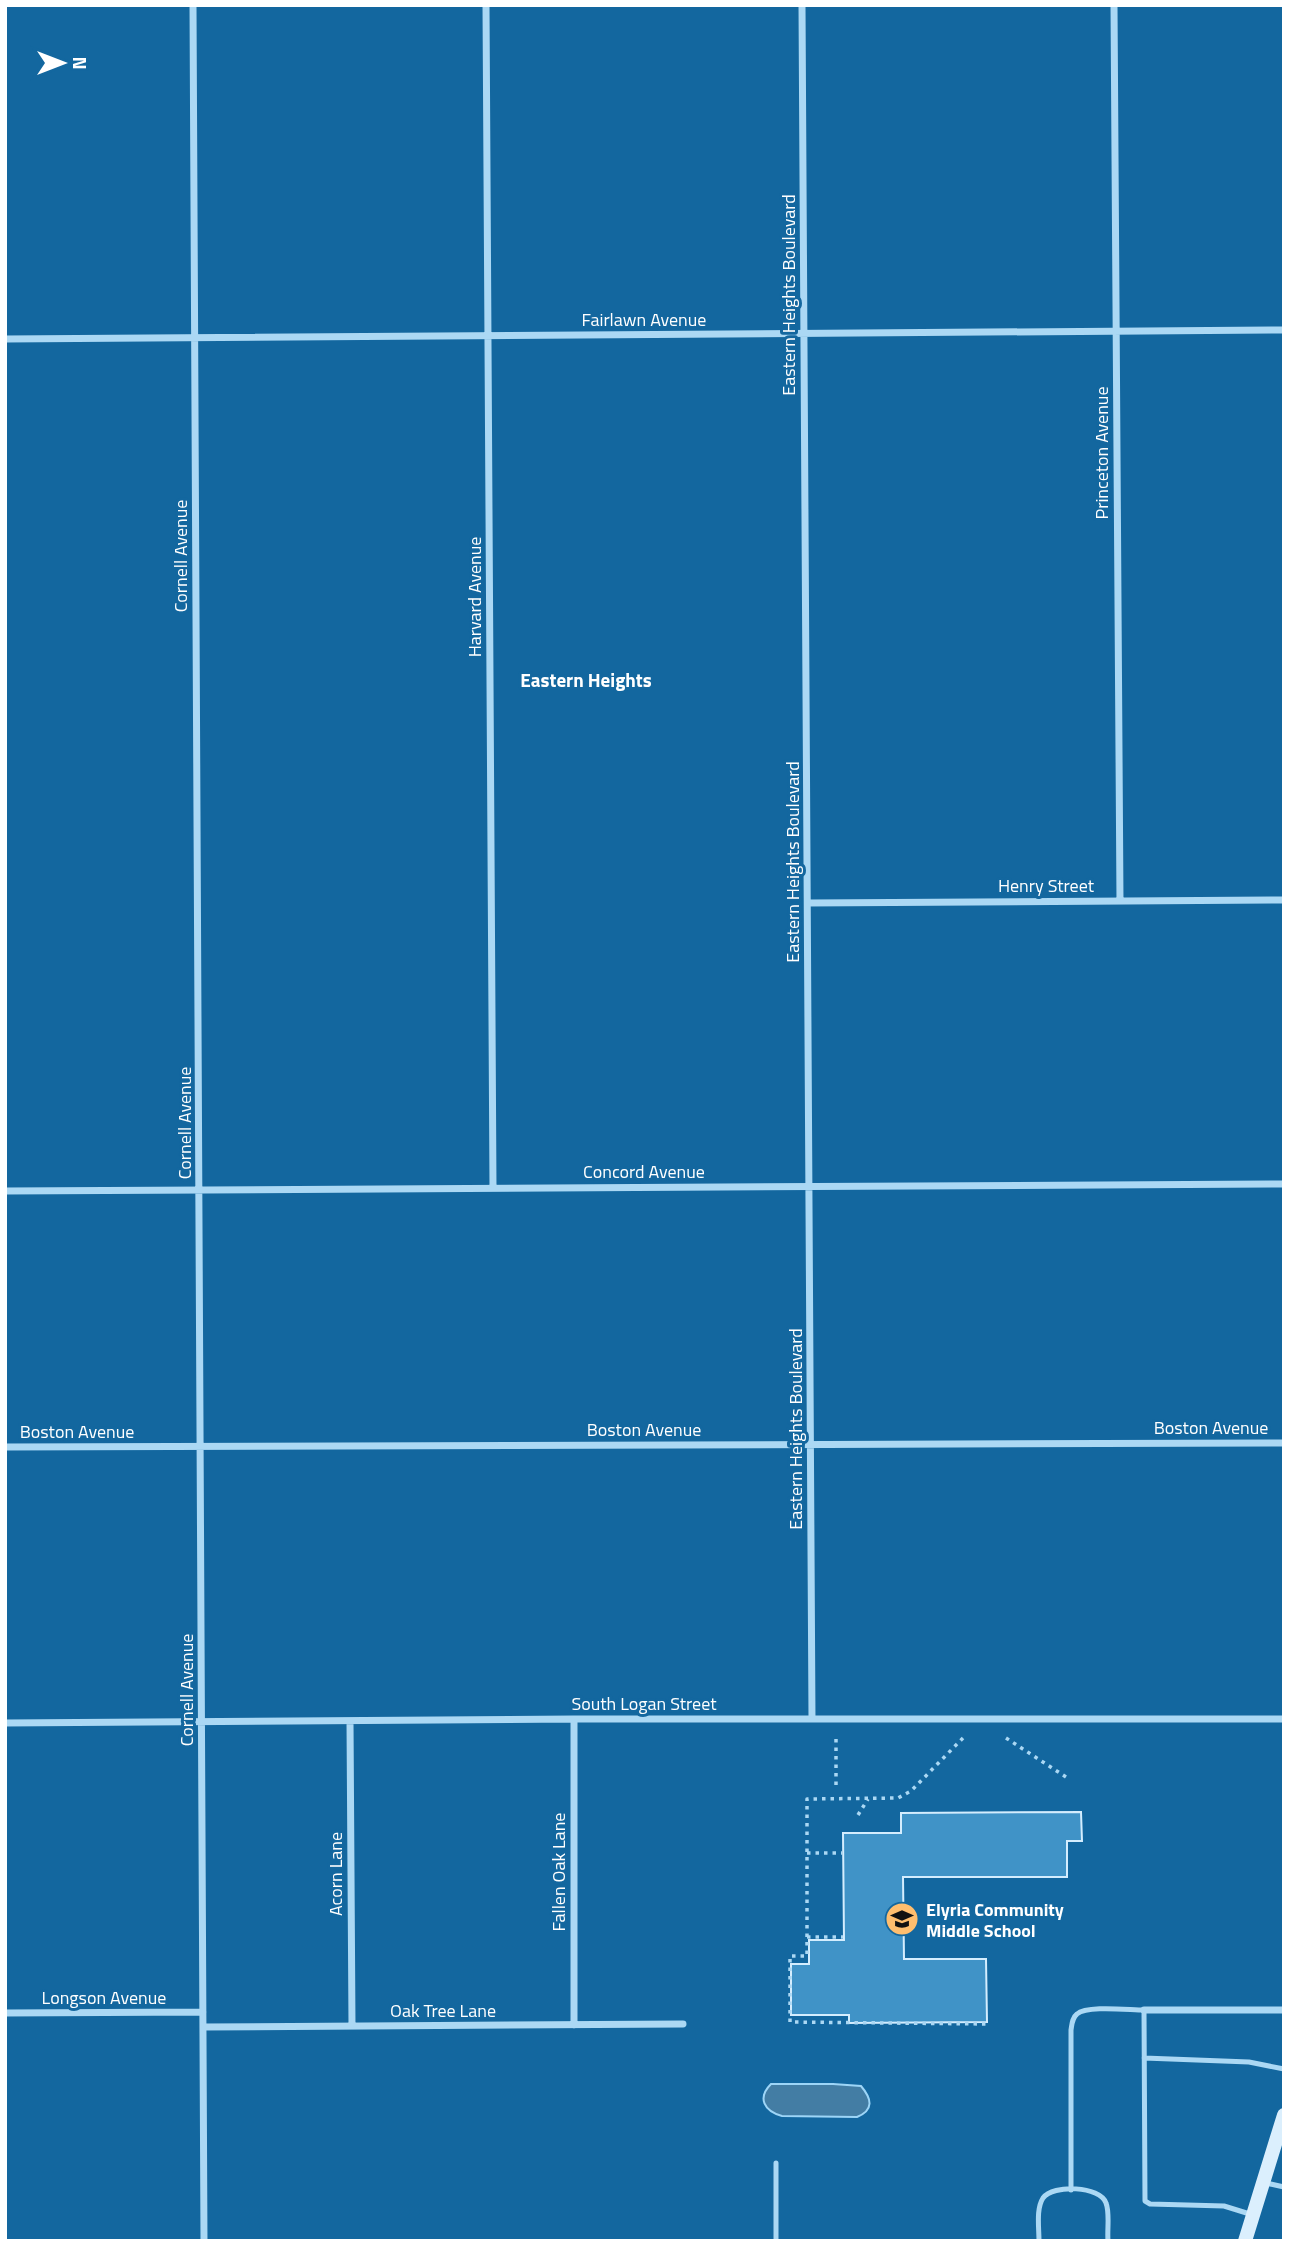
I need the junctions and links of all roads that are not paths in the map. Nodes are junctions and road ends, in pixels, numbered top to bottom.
1 (193, 5) edge
2 (486, 5) edge
3 (802, 5) edge
4 (1114, 5) edge
5 (1284, 330) edge
6 (1116, 331) junction
7 (804, 333) junction
8 (488, 335) junction
9 (195, 338) junction
10 (5, 339) edge
11 (1284, 900) edge
12 (1120, 901) junction
13 (808, 903) junction
14 (1284, 1184) edge
15 (809, 1186) junction
16 (493, 1188) junction
17 (200, 1190) junction
18 (5, 1191) edge
19 (1284, 1443) edge
20 (810, 1444) junction
21 (201, 1446) junction
22 (5, 1447) edge
23 (1284, 1718) edge
24 (574, 1719) junction
25 (812, 1719) junction
26 (350, 1721) junction
27 (202, 1722) junction
28 (5, 1723) edge
29 (1144, 2010) junction
30 (1284, 2010) edge
31 (203, 2012) junction
32 (5, 2013) edge
33 (683, 2024) dead end
34 (573, 2025) junction
35 (203, 2026) junction
36 (352, 2026) junction
37 (1144, 2058) junction
38 (1284, 2069) edge
39 (1284, 2115) edge
40 (776, 2163) dead end
41 (1263, 2182) junction
42 (1284, 2187) edge
43 (1071, 2190) junction
44 (1253, 2215) junction
45 (204, 2241) edge
46 (776, 2241) edge
47 (1039, 2241) edge
48 (1108, 2241) edge
49 (1245, 2241) edge

1 - 9 street, Cornell Avenue
2 - 8 street, Harvard Avenue
3 - 7 street, Eastern Heights Boulevard
4 - 6 street, Princeton Avenue
5 - 6 street, Fairlawn Avenue
6 - 7 street, Fairlawn Avenue
6 - 12 street, Princeton Avenue
7 - 8 street, Fairlawn Avenue
7 - 13 street, Eastern Heights Boulevard
8 - 9 street, Fairlawn Avenue
8 - 16 street, Harvard Avenue
9 - 10 street, Fairlawn Avenue
9 - 17 street, Cornell Avenue
11 - 12 street, Henry Street
12 - 13 street, Henry Street
13 - 15 street, Eastern Heights Boulevard
14 - 15 street, Concord Avenue
15 - 16 street, Concord Avenue
15 - 20 street, Eastern Heights Boulevard
16 - 17 street, Concord Avenue
17 - 18 street, Concord Avenue
17 - 21 street, Cornell Avenue
19 - 20 street, Boston Avenue
20 - 21 street, Boston Avenue
20 - 25 street, Eastern Heights Boulevard
21 - 22 street, Boston Avenue
21 - 27 street, Cornell Avenue
23 - 25 street, South Logan Street
24 - 25 street, South Logan Street
24 - 26 street, South Logan Street
24 - 34 street, Fallen Oak Lane
26 - 27 street, South Logan Street
26 - 36 street, Acorn Lane
27 - 28 street, South Logan Street
27 - 31 street, Cornell Avenue
29 - 30 street
29 - 37 lane
29 - 43 lane
31 - 32 street, Longson Avenue
31 - 35 street, Cornell Avenue
33 - 34 street, Oak Tree Lane
34 - 36 street, Oak Tree Lane
35 - 36 street, Oak Tree Lane
35 - 45 street, Cornell Avenue
37 - 38 lane
37 - 44 lane
39 - 41 street
40 - 46 lane
41 - 42 lane
41 - 44 street
43 - 47 lane
43 - 48 lane
44 - 49 street

